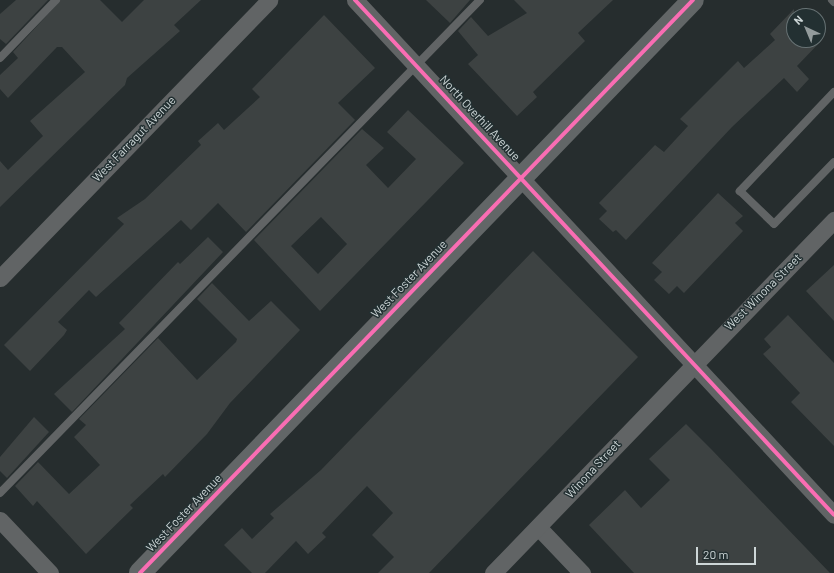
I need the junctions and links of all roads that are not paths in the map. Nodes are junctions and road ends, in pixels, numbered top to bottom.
1 (56, 0) edge
2 (269, 0) edge
3 (355, 0) edge
4 (480, 0) edge
5 (693, 0) edge
6 (0, 58) edge
7 (417, 66) junction
8 (834, 92) edge
9 (834, 162) edge
10 (521, 178) junction
11 (834, 220) edge
12 (0, 278) edge
13 (691, 365) junction
14 (0, 492) edge
15 (834, 515) edge
16 (0, 520) edge
17 (538, 527) junction
18 (50, 573) edge
19 (140, 573) edge
20 (493, 573) edge
21 (582, 573) edge

1 - 6 lane
2 - 12 street, West Farragut Avenue
3 - 7 street, North Overhill Avenue
4 - 7 lane
5 - 10 street, West Foster Avenue
7 - 10 street, North Overhill Avenue
7 - 14 lane
8 - 9 lane
10 - 13 street, North Overhill Avenue
10 - 19 street, West Foster Avenue
11 - 13 street, West Winona Street
13 - 15 street, North Overhill Avenue
13 - 17 street, Winona Street
16 - 18 street
17 - 20 street, Winona Street
17 - 21 street

